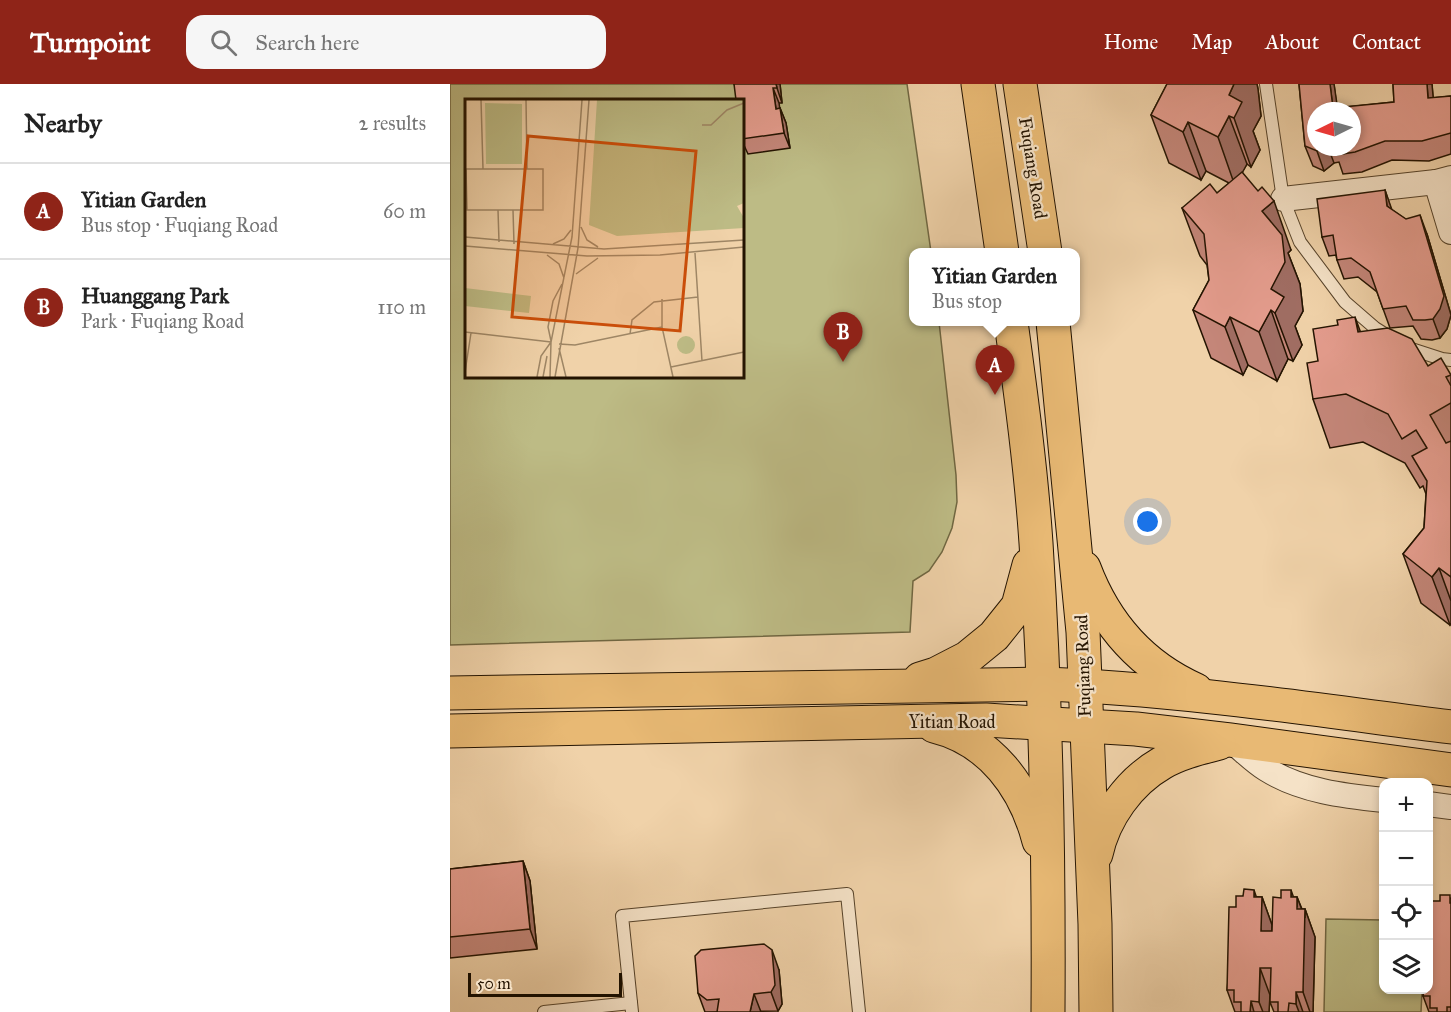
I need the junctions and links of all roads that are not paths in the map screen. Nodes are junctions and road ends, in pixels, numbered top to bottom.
1 (978, 84) edge
2 (1020, 84) edge
3 (1266, 84) edge
4 (1443, 180) edge
5 (1282, 199) junction
6 (1451, 232) edge
7 (1001, 248) edge
8 (1044, 248) edge
9 (1012, 326) edge
10 (1053, 326) edge
11 (1451, 360) edge
12 (1035, 541) junction
13 (1075, 546) junction
14 (1043, 684) junction
15 (1085, 685) junction
16 (895, 686) junction
17 (450, 693) edge
18 (1211, 697) junction
19 (915, 722) junction
20 (1044, 724) junction
21 (1086, 726) junction
22 (1451, 727) edge
23 (450, 731) edge
24 (1230, 740) junction
25 (1451, 770) edge
26 (1379, 800) edge
27 (1433, 805) edge
28 (1451, 807) edge
29 (1049, 880) junction
30 (1093, 883) junction
31 (631, 1007) edge
32 (543, 1012) edge
33 (859, 1012) edge
34 (1048, 1012) edge
35 (1096, 1012) edge

1 - 7 main road
2 - 8 main road, Fuqiang Road
3 - 5 lane
4 - 5 street
4 - 6 street
5 - 11 lane
9 - 12 main road
10 - 13 main road, Fuqiang Road
12 - 14 main road
12 - 16 main road
13 - 15 main road, Fuqiang Road
13 - 18 main road
14 - 15 main road, Yitian Road
14 - 16 main road, Yitian Road
14 - 20 main road
15 - 18 main road, Yitian Road
15 - 21 main road, Fuqiang Road
16 - 17 main road, Yitian Road
18 - 22 main road, Yitian Road
19 - 20 main road, Yitian Road
19 - 23 main road, Yitian Road
19 - 29 main road
20 - 21 main road, Yitian Road
20 - 29 main road
21 - 24 main road, Yitian Road
21 - 30 main road, Fuqiang Road
24 - 25 main road, Yitian Road
24 - 26 street
24 - 30 main road
27 - 28 street
29 - 34 main road
30 - 35 main road, Fuqiang Road
31 - 32 lane
31 - 33 lane

